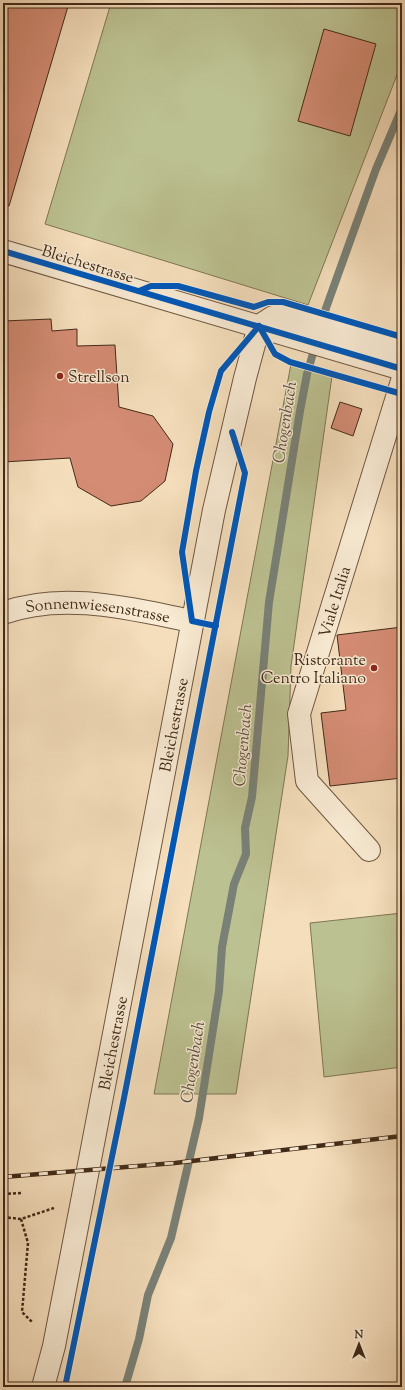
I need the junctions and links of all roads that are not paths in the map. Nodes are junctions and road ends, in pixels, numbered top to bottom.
1 (3, 251) edge
2 (259, 326) junction
3 (335, 339) junction
4 (402, 350) edge
5 (402, 368) edge
6 (402, 381) edge
7 (3, 613) edge
8 (192, 621) junction
9 (369, 850) dead end
10 (43, 1387) edge

1 - 2 street, Bleichestrasse
2 - 3 street
2 - 8 street, Bleichestrasse
3 - 4 street
3 - 5 street
6 - 9 street, Viale Italia
7 - 8 street, Sonnenwiesenstrasse
8 - 10 street, Bleichestrasse

